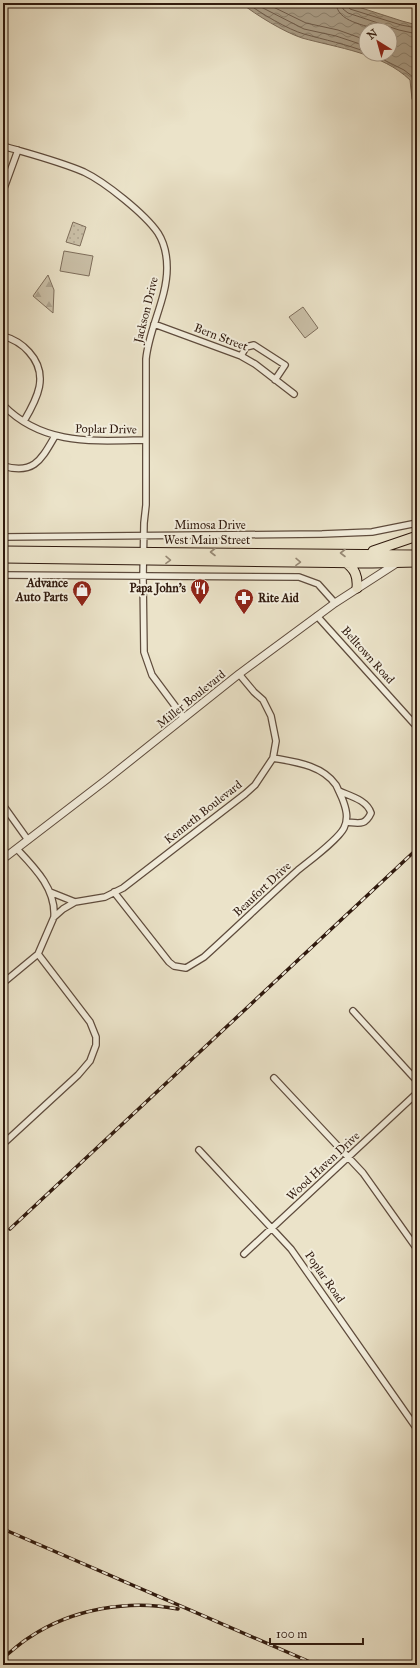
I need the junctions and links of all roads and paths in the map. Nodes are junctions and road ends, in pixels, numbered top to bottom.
1 (3, 146) edge
2 (18, 150) junction
3 (3, 191) edge
4 (154, 324) junction
5 (3, 336) edge
6 (241, 356) junction
7 (275, 380) junction
8 (294, 394) dead end
9 (3, 405) edge
10 (24, 421) junction
11 (55, 436) junction
12 (146, 440) junction
13 (3, 466) edge
14 (417, 523) edge
15 (143, 535) junction
16 (417, 536) edge
17 (3, 537) edge
18 (3, 551) edge
19 (366, 554) junction
20 (143, 555) junction
21 (415, 556) edge
22 (3, 558) edge
23 (345, 562) junction
24 (398, 563) junction
25 (3, 575) edge
26 (143, 577) junction
27 (357, 588) junction
28 (335, 603) junction
29 (317, 616) junction
30 (239, 674) junction
31 (184, 718) junction
32 (417, 727) edge
33 (273, 758) junction
34 (339, 791) junction
35 (3, 805) edge
36 (346, 822) junction
37 (28, 840) junction
38 (17, 849) junction
39 (3, 860) edge
40 (50, 892) junction
41 (114, 892) junction
42 (75, 902) junction
43 (54, 917) junction
44 (38, 954) junction
45 (3, 983) edge
46 (353, 1011) dead end
47 (274, 1078) dead end
48 (417, 1081) edge
49 (417, 1093) edge
50 (3, 1144) edge
51 (199, 1150) dead end
52 (348, 1157) junction
53 (272, 1228) junction
54 (417, 1249) edge
55 (244, 1254) dead end
56 (417, 1429) edge

1 - 2 street, Jackson Drive
2 - 3 street
2 - 4 street, Jackson Drive
4 - 6 street, Bern Street
4 - 12 street, Jackson Drive
5 - 10 street
6 - 7 street, Bern Street
6 - 7 street
7 - 8 street, Bern Street
9 - 10 street, Poplar Drive
10 - 11 street, Poplar Drive
11 - 12 street, Poplar Drive
11 - 13 street
12 - 15 street, Jackson Drive
14 - 15 street, Mimosa Drive
15 - 17 street, Mimosa Drive
15 - 20 street, Jackson Drive
16 - 19 main road
18 - 20 main road, West Main Street
19 -> 20 main road, West Main Street
19 - 21 main road, West Main Street
20 - 22 main road, West Main Street
20 -> 23 main road, West Main Street
20 - 26 street, Jackson Drive
21 - 24 main road
23 - 24 main road, West Main Street
23 - 27 main road
24 - 27 street, Miller Boulevard
25 - 26 street
26 - 28 street
26 - 31 street, Jackson Drive
27 - 28 street, Miller Boulevard
28 - 29 street, Miller Boulevard
29 - 30 street, Miller Boulevard
29 - 32 street, Belltown Road
30 - 31 street, Miller Boulevard
30 - 33 street, Kenneth Boulevard
31 - 37 street, Miller Boulevard
33 - 34 street
33 - 41 street, Kenneth Boulevard
34 - 36 street
34 - 36 street
35 - 37 street
36 - 41 street, Beaufort Drive
37 - 38 street, Miller Boulevard
38 - 39 street, Miller Boulevard
38 - 40 street
40 - 42 street
40 - 43 street
41 - 42 street, Kenneth Boulevard
42 - 43 street, Kenneth Boulevard
43 - 44 street
44 - 45 street
44 - 50 street
46 - 48 street
47 - 52 street
49 - 52 street, Wood Haven Drive
51 - 53 street, Poplar Road
52 - 53 street, Wood Haven Drive
52 - 54 street
53 - 55 street, Wood Haven Drive
53 - 56 street, Poplar Road

